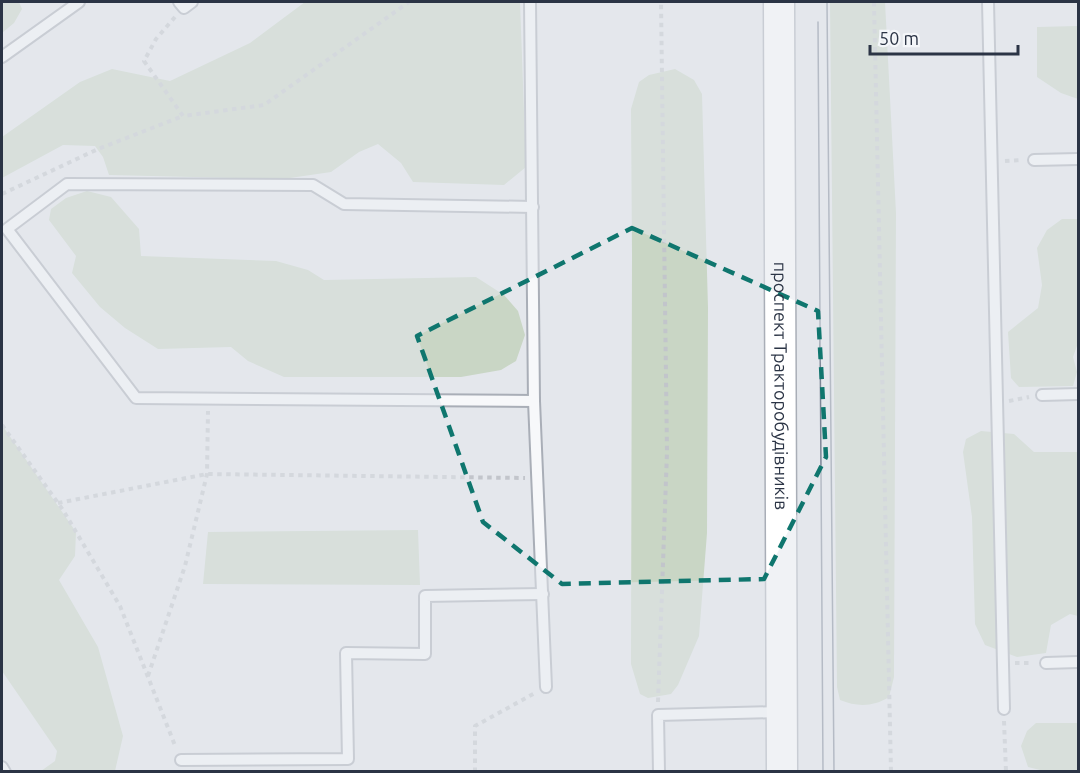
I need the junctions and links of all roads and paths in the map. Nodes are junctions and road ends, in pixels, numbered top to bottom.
1 (79, 2) edge
2 (409, 2) edge
3 (530, 2) edge
4 (661, 2) edge
5 (779, 2) edge
6 (874, 2) edge
7 (988, 2) edge
8 (185, 4) edge
9 (2, 57) edge
10 (183, 116) junction
11 (1078, 159) edge
12 (1034, 160) joint
13 (992, 161) junction
14 (2, 194) edge
15 (533, 207) junction
16 (1078, 394) edge
17 (1042, 395) joint
18 (208, 398) junction
19 (534, 401) junction
20 (997, 403) junction
21 (2, 425) edge
22 (207, 474) junction
23 (517, 477) dead end
24 (58, 503) junction
25 (543, 594) junction
26 (1078, 662) edge
27 (1046, 663) joint
28 (1002, 664) junction
29 (148, 676) junction
30 (546, 687) joint
31 (1004, 709) joint
32 (782, 712) junction
33 (658, 715) junction
34 (181, 760) joint
35 (2, 767) edge
36 (5, 771) edge
37 (475, 771) edge
38 (659, 771) edge
39 (782, 771) edge
40 (891, 771) edge
41 (1006, 771) edge

1 - 9 lane
2 - 10 path
3 - 15 lane
4 - 33 path
5 - 32 street, проспект Тракторобудівників
6 - 40 path
7 - 13 lane
8 - 10 path
10 - 14 path
11 - 12 lane
12 - 13 path
13 - 20 lane
15 - 18 lane
15 - 19 lane
16 - 17 lane
17 - 20 path
18 - 19 lane
18 - 22 path
19 - 25 lane
20 - 28 lane
21 - 24 path
22 - 23 path
22 - 24 path
22 - 29 path
24 - 29 path
25 - 30 lane
25 - 34 lane
26 - 27 lane
27 - 28 path
28 - 31 lane
29 - 34 path
30 - 37 path
31 - 41 path
32 - 33 lane
32 - 39 street, проспект Тракторобудівників
33 - 38 lane
35 - 36 lane

